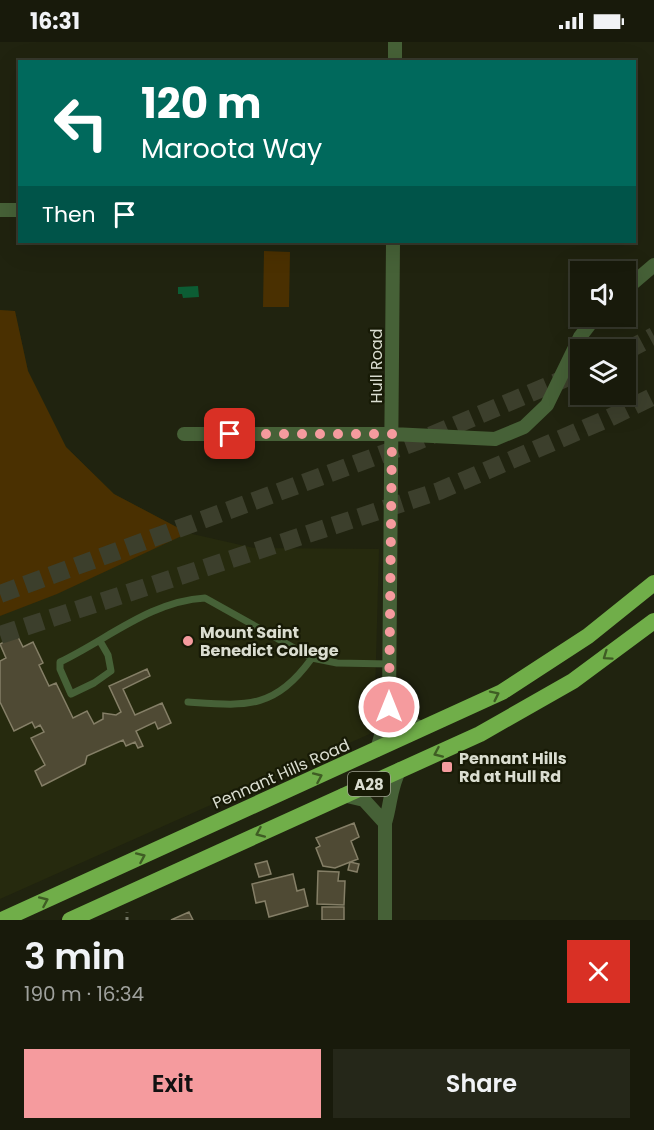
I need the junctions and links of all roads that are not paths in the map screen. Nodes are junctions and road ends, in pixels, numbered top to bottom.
1 (395, 42) edge
2 (395, 60) edge
3 (0, 210) edge
4 (18, 210) edge
5 (393, 243) edge
6 (654, 265) edge
7 (636, 280) edge
8 (588, 327) edge
9 (184, 434) dead end
10 (392, 434) junction
11 (654, 583) edge
12 (654, 621) edge
13 (100, 641) junction
14 (312, 657) junction
15 (390, 664) junction
16 (188, 702) dead end
17 (389, 707) junction
18 (422, 729) junction
19 (377, 750) junction
20 (400, 769) junction
21 (343, 795) junction
22 (385, 822) junction
23 (2, 920) edge
24 (70, 920) edge
25 (385, 920) edge

1 - 2 street
3 - 4 street
5 - 10 street, Hull Road
6 - 7 street
8 - 10 street
9 - 10 street
10 - 15 street, Hull Road
18 -> 11 highway, Pennant Hills Road / A28
12 -> 20 highway, A28
13 - 13 lane
13 - 14 lane
14 - 15 lane
14 - 16 lane
15 - 17 street, Hull Road
17 - 18 street
17 - 19 street, Hull Road
18 - 19 highway, Pennant Hills Road / A28
23 -> 19 highway, Pennant Hills Road / A28
20 - 21 highway, A28
20 - 22 street
21 - 22 street
21 -> 24 highway, A28
22 - 25 street

